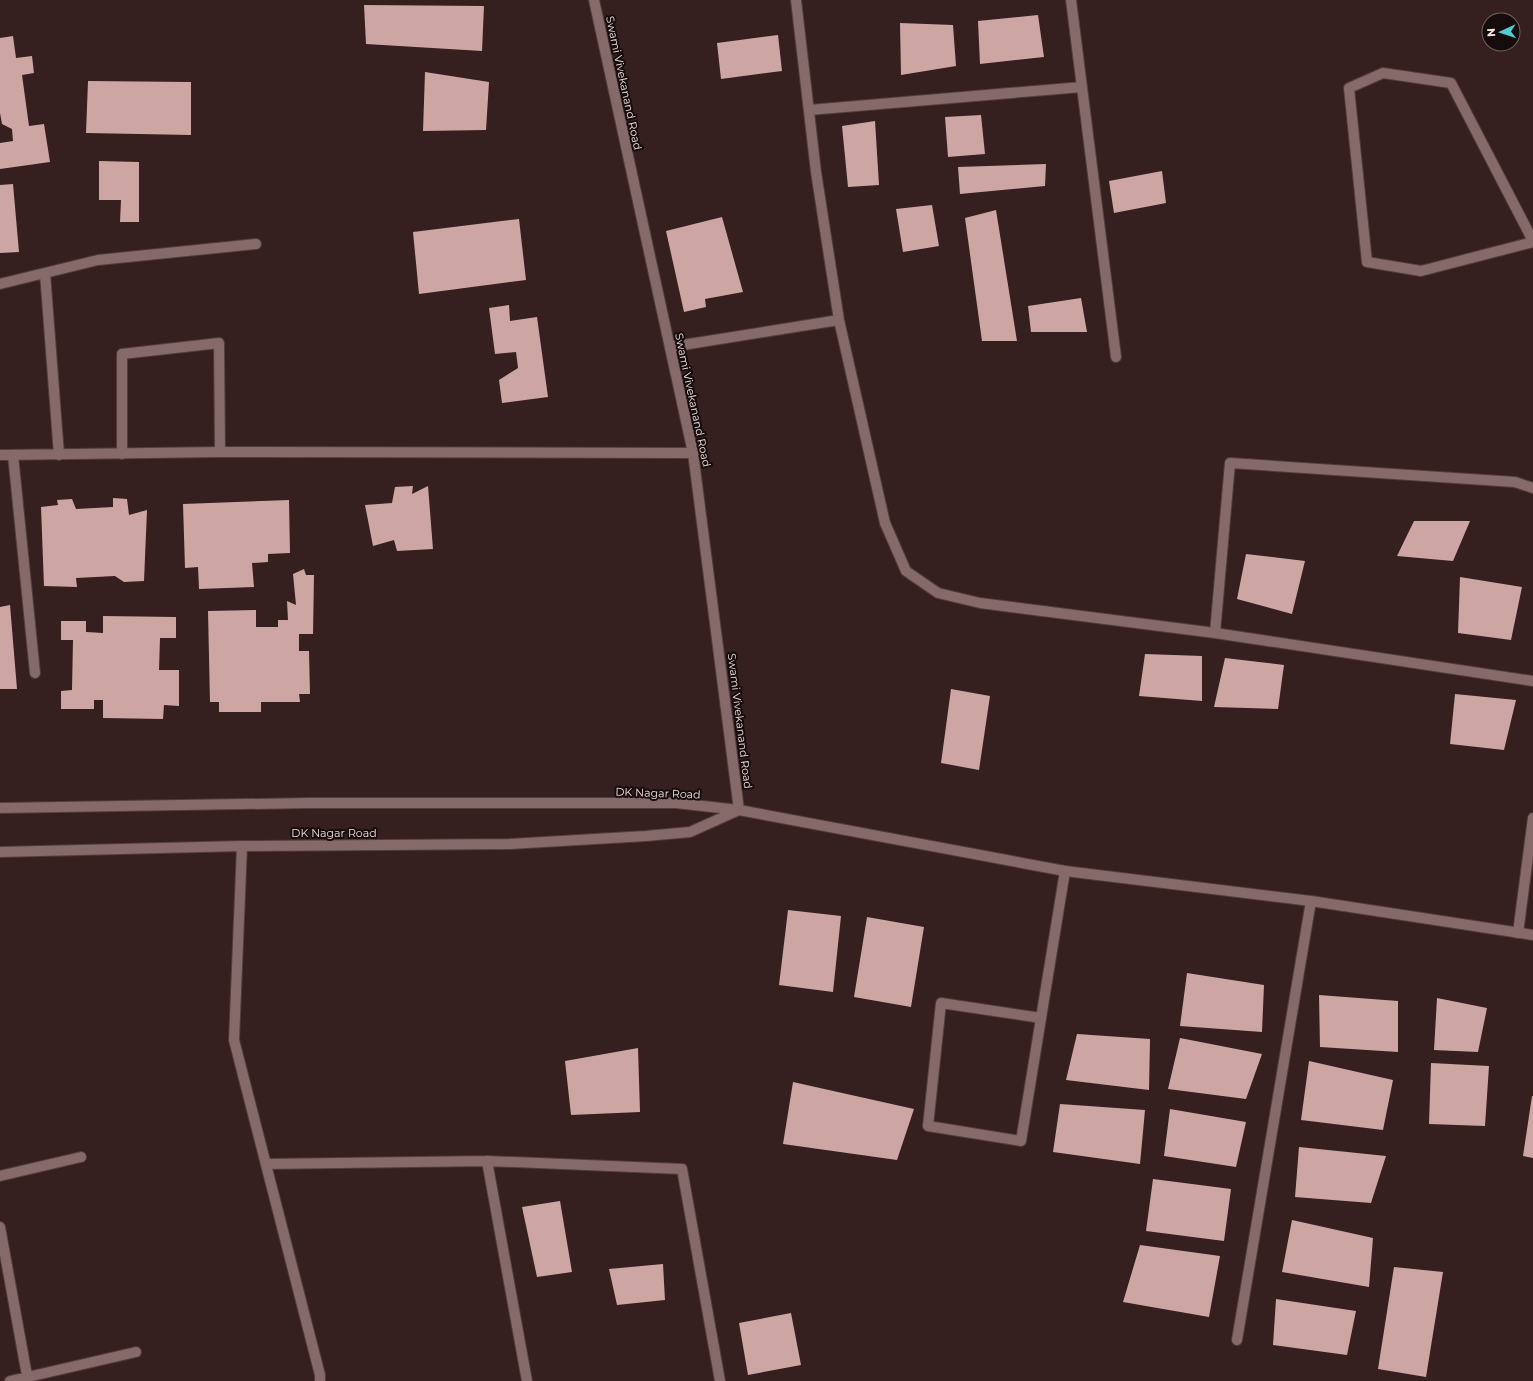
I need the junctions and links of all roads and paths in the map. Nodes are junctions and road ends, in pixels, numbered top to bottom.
1 (594, 0) edge
2 (796, 0) edge
3 (1071, 0) edge
4 (1082, 86) junction
5 (809, 110) junction
6 (1533, 241) edge
7 (256, 244) dead end
8 (45, 273) junction
9 (0, 284) edge
10 (839, 320) junction
11 (670, 347) junction
12 (1116, 357) dead end
13 (220, 452) junction
14 (693, 453) junction
15 (122, 454) junction
16 (0, 455) edge
17 (13, 455) junction
18 (59, 455) junction
19 (1533, 488) edge
20 (1214, 633) junction
21 (35, 673) dead end
22 (1533, 681) edge
23 (0, 808) edge
24 (739, 810) junction
25 (1533, 818) edge
26 (242, 846) junction
27 (0, 852) edge
28 (1065, 871) junction
29 (1311, 901) junction
30 (1518, 933) junction
31 (1533, 935) edge
32 (1041, 1018) junction
33 (81, 1157) dead end
34 (487, 1161) junction
35 (266, 1164) junction
36 (0, 1176) edge
37 (0, 1227) edge
38 (1237, 1340) dead end
39 (136, 1352) dead end
40 (27, 1379) edge
41 (10, 1381) edge
42 (320, 1381) edge
43 (527, 1381) edge
44 (720, 1381) edge

1 - 11 street, Swami Vivekanand Road
2 - 5 street
3 - 4 street
4 - 5 street
4 - 12 street
5 - 10 street
6 - 6 street
7 - 8 street
8 - 9 street
8 - 18 street
10 - 11 street
10 - 20 street
11 - 14 street, Swami Vivekanand Road
13 - 14 street
13 - 15 street
13 - 15 street
14 - 24 street, Swami Vivekanand Road
15 - 18 street
16 - 17 street
17 - 18 street
17 - 21 street
19 - 20 street
20 - 22 street
23 - 24 street, DK Nagar Road
24 - 26 street, DK Nagar Road
24 - 28 street
25 - 30 street
26 - 27 street, DK Nagar Road
26 - 35 street
28 - 29 street
28 - 32 street
29 - 30 street
29 - 38 street
30 - 31 street
32 - 32 street
33 - 36 street
34 - 35 street
34 - 43 street
34 - 44 street
35 - 42 street
37 - 40 street
39 - 40 street
40 - 41 street

